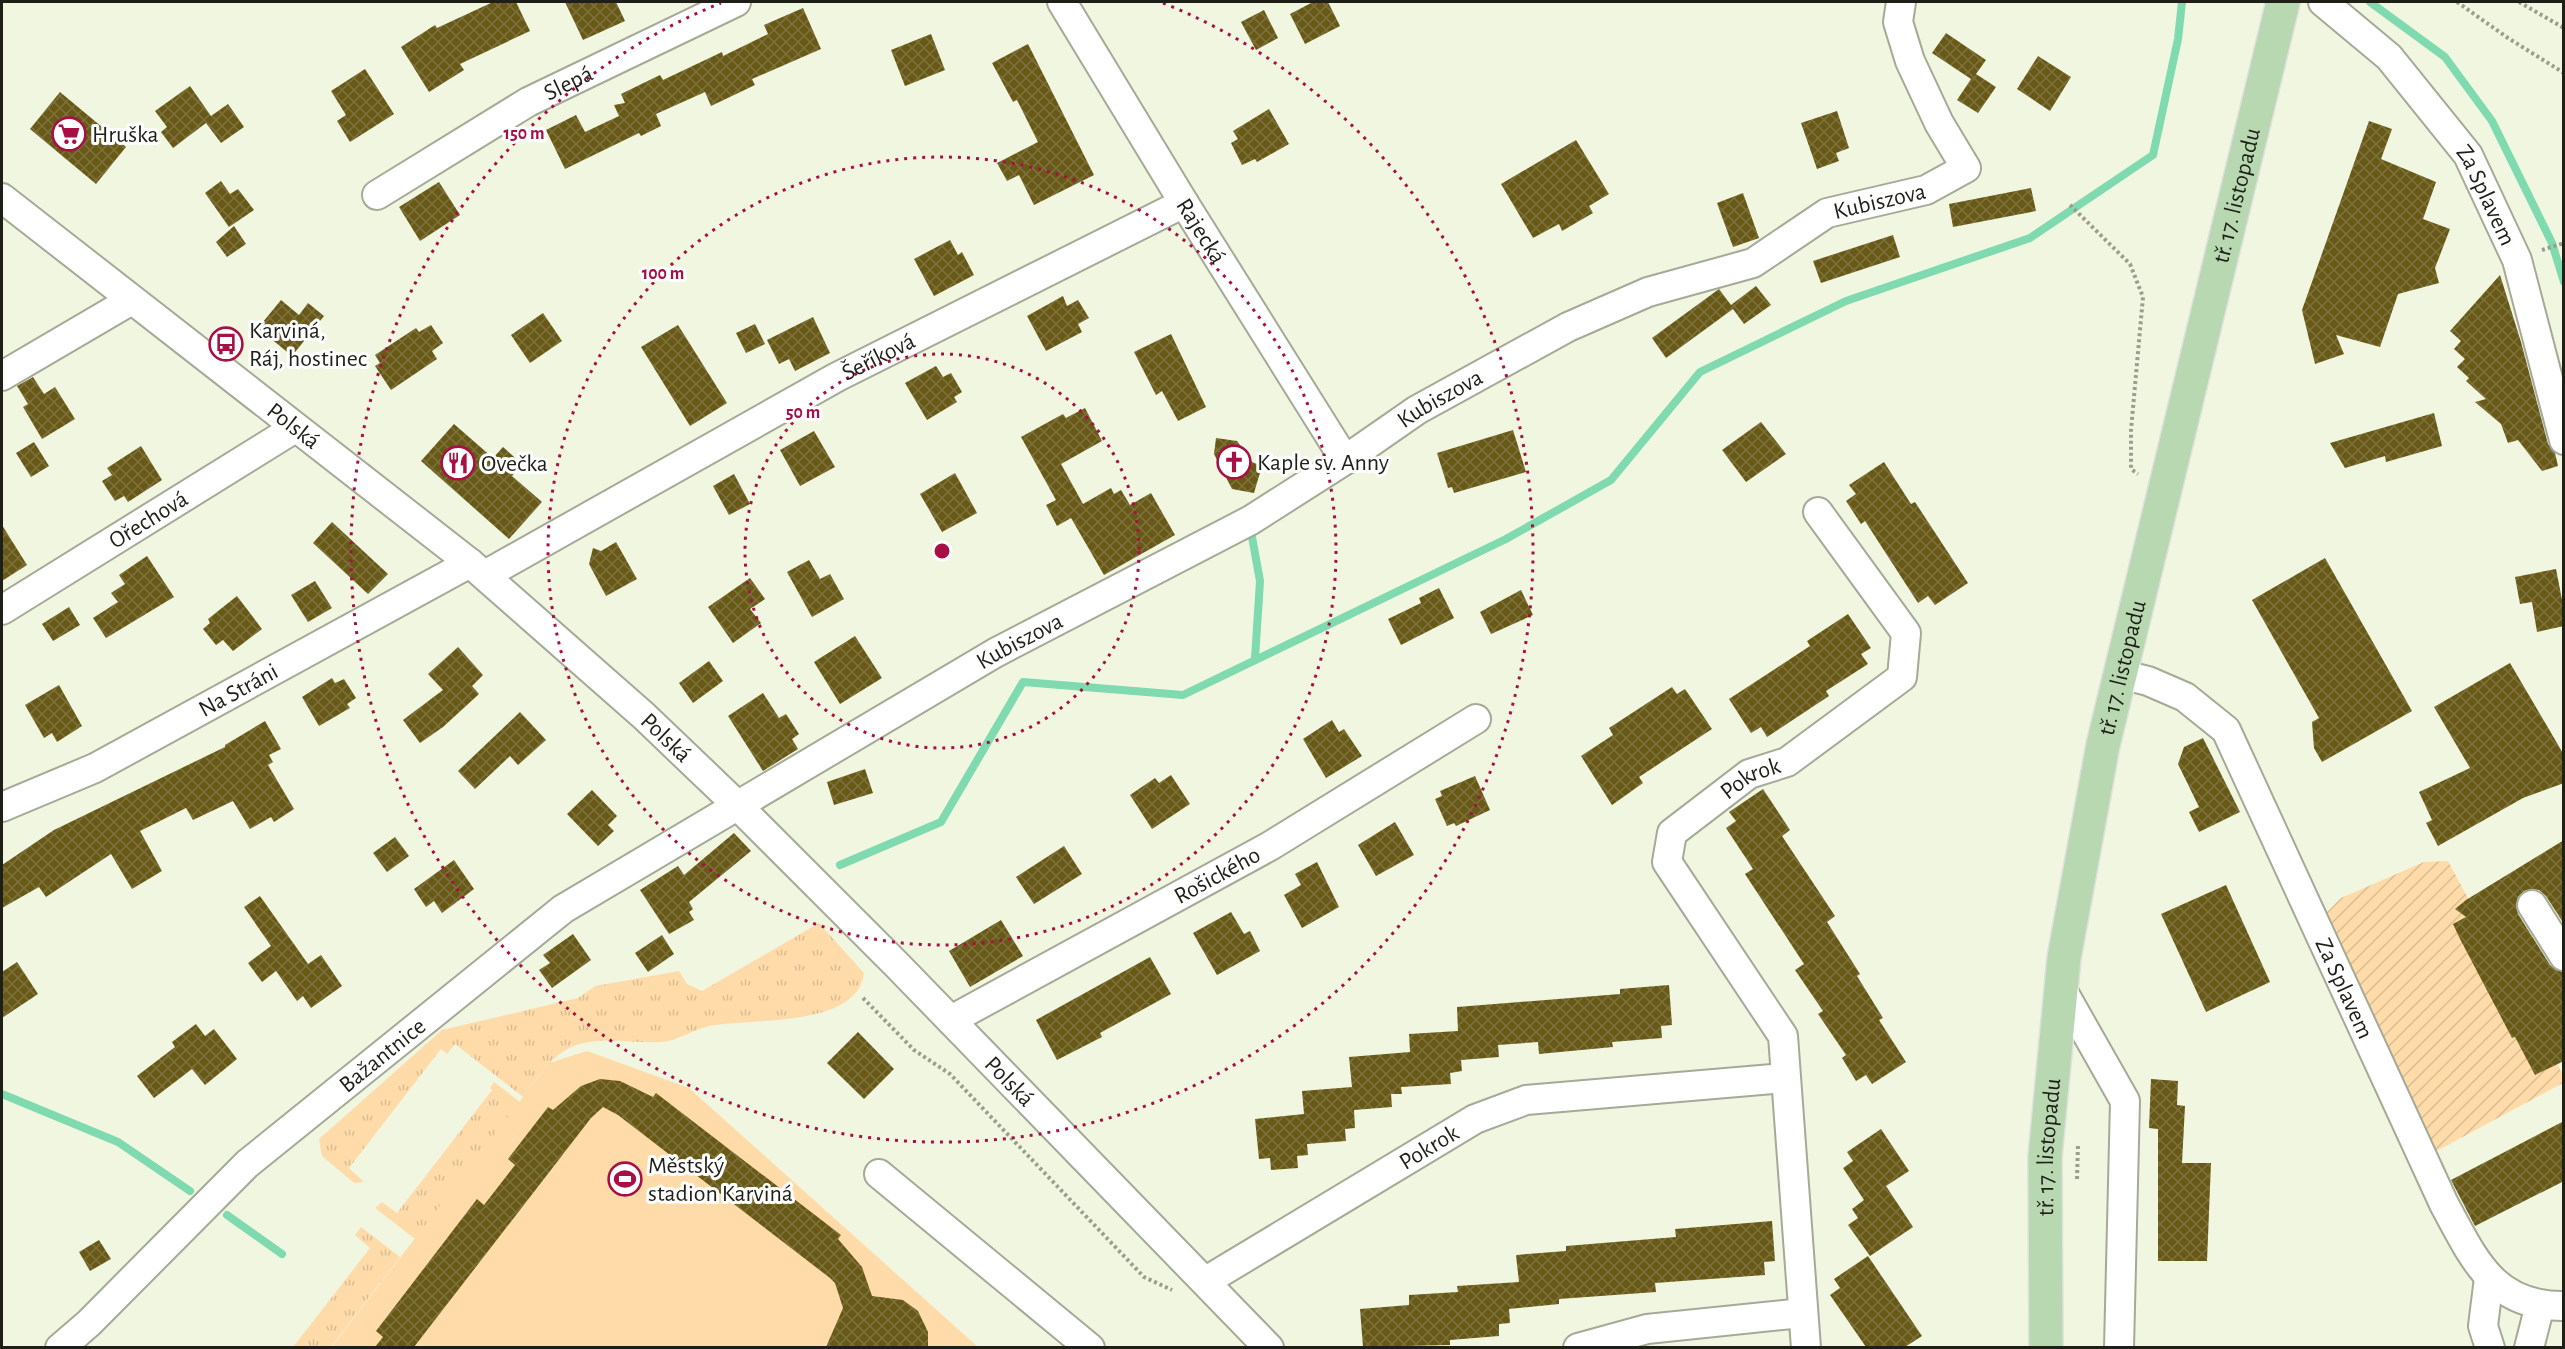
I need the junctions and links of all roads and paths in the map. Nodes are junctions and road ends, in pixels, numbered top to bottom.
1 (736, 2) edge
2 (1062, 2) edge
3 (2283, 2) edge
4 (2323, 2) edge
5 (2457, 2) edge
6 (2519, 2) edge
7 (1899, 12) edge
8 (2564, 28) edge
9 (2564, 73) edge
10 (377, 195) dead end
11 (2, 198) edge
12 (1184, 203) junction
13 (2070, 204) dead end
14 (2564, 243) edge
15 (2532, 254) dead end
16 (130, 301) junction
17 (2, 376) edge
18 (295, 428) junction
19 (2564, 440) edge
20 (1345, 460) junction
21 (2138, 474) dead end
22 (1818, 512) dead end
23 (477, 569) junction
24 (2, 610) edge
25 (2120, 674) junction
26 (1476, 719) dead end
27 (736, 804) junction
28 (2, 807) edge
29 (2532, 905) dead end
30 (2564, 956) edge
31 (2061, 988) junction
32 (863, 998) dead end
33 (951, 1020) junction
34 (1785, 1078) junction
35 (879, 1173) dead end
36 (2489, 1278) junction
37 (1194, 1288) junction
38 (2552, 1306) edge
39 (1802, 1314) junction
40 (60, 1347) edge
41 (1090, 1347) edge
42 (1269, 1347) edge
43 (1578, 1347) edge
44 (1806, 1347) edge
45 (2046, 1347) edge
46 (2119, 1347) edge
47 (2490, 1347) edge
48 (2529, 1347) edge

1 - 10 street, Slepá
2 - 12 street, Rajecká
3 - 25 main road, tř. 17. listopadu
4 - 19 street, Za Splavem
5 - 9 path
6 - 8 path
7 - 20 street, Kubiszova
11 - 16 street, Polská
12 - 20 street, Rajecká
12 - 23 street, Šeříková
13 - 21 path
14 - 15 path
16 - 17 street
16 - 18 street, Polská
18 - 23 street, Polská
18 - 24 street, Ořechová
20 - 27 street, Kubiszova
22 - 34 street, Pokrok
23 - 27 street, Polská
23 - 28 street, Na Stráni
25 - 31 main road, tř. 17. listopadu
25 - 36 street, Za Splavem
26 - 33 street, Rošického
27 - 33 street, Polská
27 - 40 street, Bažantnice
29 - 30 street
31 - 45 main road, tř. 17. listopadu
31 - 46 street
32 - 37 path
33 - 37 street, Polská
34 - 37 street, Pokrok
34 - 39 street, Pokrok
35 - 41 street
36 - 38 street, Za Splavem
36 - 47 street
37 - 42 street, Polská
38 - 48 street
39 - 43 street
39 - 44 street, Pokrok

